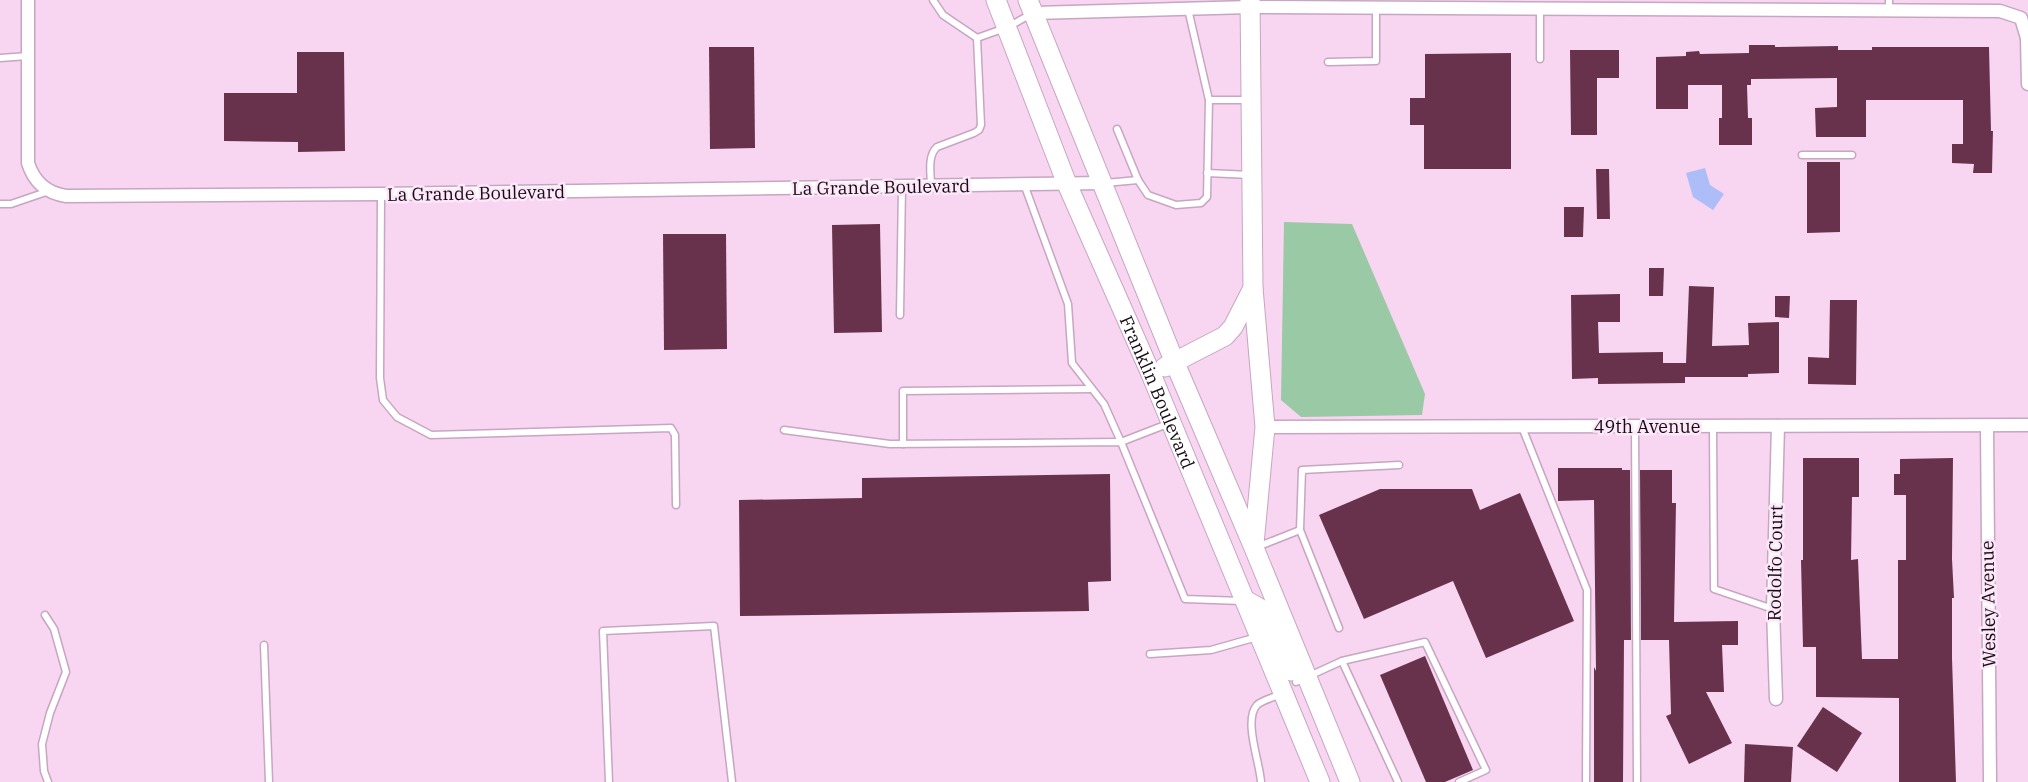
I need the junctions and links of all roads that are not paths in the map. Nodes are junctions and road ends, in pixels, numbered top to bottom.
1 (28, 0) edge
2 (934, 0) edge
3 (996, 0) edge
4 (1250, 4) edge
5 (1889, 5) edge
6 (1031, 6) edge
7 (1376, 8) junction
8 (1188, 9) junction
9 (1540, 9) junction
10 (1008, 27) junction
11 (976, 38) junction
12 (28, 56) junction
13 (0, 58) edge
14 (1540, 59) dead end
15 (1328, 62) dead end
16 (2028, 84) edge
17 (1209, 100) junction
18 (1251, 100) junction
19 (1117, 129) dead end
20 (1802, 155) dead end
21 (1852, 155) dead end
22 (1207, 172) junction
23 (1252, 175) junction
24 (1138, 180) junction
25 (1103, 183) junction
26 (1024, 184) junction
27 (1067, 184) junction
28 (902, 186) junction
29 (931, 186) junction
30 (49, 191) junction
31 (381, 194) junction
32 (0, 204) edge
33 (1253, 288) junction
34 (900, 315) dead end
35 (1175, 363) junction
36 (1151, 374) junction
37 (1092, 389) junction
38 (1171, 423) junction
39 (2028, 425) edge
40 (1635, 426) junction
41 (1713, 426) junction
42 (1778, 426) junction
43 (1987, 426) junction
44 (1265, 427) junction
45 (1522, 427) junction
46 (784, 430) dead end
47 (1121, 442) junction
48 (903, 444) junction
49 (1399, 466) dead end
50 (676, 505) dead end
51 (1300, 530) junction
52 (1254, 548) junction
53 (1246, 601) junction
54 (1773, 609) junction
55 (45, 615) dead end
56 (1339, 628) dead end
57 (1261, 636) junction
58 (264, 645) dead end
59 (1150, 654) dead end
60 (1342, 662) junction
61 (1295, 684) junction
62 (1776, 699) dead end
63 (48, 782) edge
64 (269, 782) edge
65 (609, 782) edge
66 (732, 782) edge
67 (1261, 782) edge
68 (1320, 782) edge
69 (1350, 782) edge
70 (1398, 782) edge
71 (1459, 782) edge
72 (1586, 782) edge
73 (1637, 782) edge
74 (1990, 782) edge

1 - 12 street
2 - 11 lane
3 - 10 main road, Franklin Boulevard
4 - 7 street
4 - 8 street
4 - 18 main road
5 - 9 street
5 - 16 street
6 - 8 street
6 - 10 lane
6 - 25 main road, Franklin Boulevard
7 - 9 street
7 - 15 lane
8 - 17 lane
9 - 14 lane
10 - 11 lane
10 - 27 main road, Franklin Boulevard
11 - 29 lane
12 - 13 lane
12 - 30 street
17 - 18 lane
17 - 22 lane
18 - 23 main road
19 - 24 lane
20 - 21 lane
22 - 23 lane
22 - 24 lane
23 - 33 main road
24 - 25 lane
25 - 27 street, La Grande Boulevard
25 - 35 main road, Franklin Boulevard
26 - 27 street, La Grande Boulevard
26 - 29 street, La Grande Boulevard
26 - 37 lane
27 - 36 main road, Franklin Boulevard
28 - 29 street, La Grande Boulevard
28 - 31 street, La Grande Boulevard
28 - 34 lane
30 - 31 street, La Grande Boulevard
30 - 32 lane
31 - 50 lane
33 - 35 main road
33 - 44 main road
35 - 36 main road
35 - 52 main road, Franklin Boulevard
36 - 38 main road, Franklin Boulevard
37 - 47 lane
37 - 48 lane
38 - 47 lane
38 - 53 main road, Franklin Boulevard
39 - 43 street, 49th Avenue
40 - 41 street, 49th Avenue
40 - 45 street, 49th Avenue
40 - 73 lane
41 - 42 street, 49th Avenue
41 - 54 lane
42 - 43 street, 49th Avenue
42 - 54 street, Rodolfo Court
43 - 74 street, Wesley Avenue
44 - 45 street, 49th Avenue
44 - 52 main road
45 - 72 lane
46 - 48 lane
47 - 48 lane
47 - 53 lane
49 - 51 lane
51 - 52 lane
51 - 56 lane
52 - 61 main road, Franklin Boulevard
53 - 57 main road, Franklin Boulevard
53 - 61 main road
54 - 62 street, Rodolfo Court
55 - 63 lane
57 - 59 lane
57 - 61 main road, Franklin Boulevard
58 - 64 lane
60 - 61 lane
60 - 70 lane
60 - 71 lane
61 - 67 lane
61 - 68 main road, Franklin Boulevard
61 - 69 main road, Franklin Boulevard
65 - 66 lane

